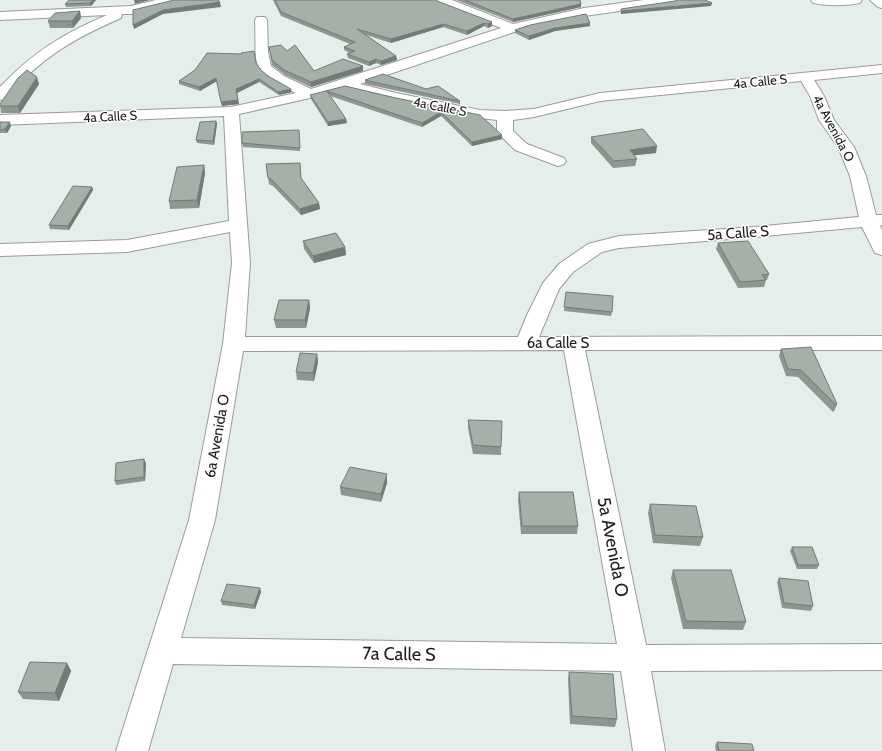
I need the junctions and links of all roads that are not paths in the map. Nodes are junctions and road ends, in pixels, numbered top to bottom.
1 (170, 0) edge
2 (442, 0) edge
3 (670, 0) edge
4 (817, 0) edge
5 (856, 0) edge
6 (876, 0) edge
7 (882, 4) edge
8 (131, 10) junction
9 (0, 16) edge
10 (262, 20) dead end
11 (511, 28) junction
12 (882, 69) edge
13 (806, 77) junction
14 (344, 84) junction
15 (310, 94) junction
16 (0, 96) edge
17 (231, 111) junction
18 (504, 116) junction
19 (0, 120) edge
20 (558, 161) dead end
21 (875, 221) edge
22 (238, 224) junction
23 (882, 249) edge
24 (0, 250) edge
25 (574, 343) junction
26 (882, 343) edge
27 (234, 344) junction
28 (526, 344) junction
29 (163, 651) junction
30 (882, 657) edge
31 (634, 658) junction
32 (132, 751) edge
33 (649, 751) edge

1 - 8 street
2 - 11 street
3 - 11 street
4 - 5 street
6 - 7 street
8 - 9 street
8 - 16 street
10 - 15 street
11 - 14 street
12 - 13 street, 4a Calle S
13 - 18 street, 4a Calle S
13 - 21 street, 4a Avenida O
14 - 15 street, 4a Calle S
14 - 18 street, 4a Calle S
15 - 17 street, 4a Calle S
17 - 19 street, 4a Calle S
17 - 22 street, 6a Avenida O
18 - 20 street
21 - 23 street, 4a Avenida O
21 - 28 street, 5a Calle S
22 - 24 street
22 - 27 street, 6a Avenida O
25 - 26 street, 6a Calle S
25 - 28 street, 6a Calle S
25 - 31 street, 5a Avenida O
27 - 28 street, 6a Calle S
27 - 29 street, 6a Avenida O
29 - 31 street, 7a Calle S
29 - 32 street, 6a Avenida O
30 - 31 street, 7a Calle S
31 - 33 street, 5a Avenida O

